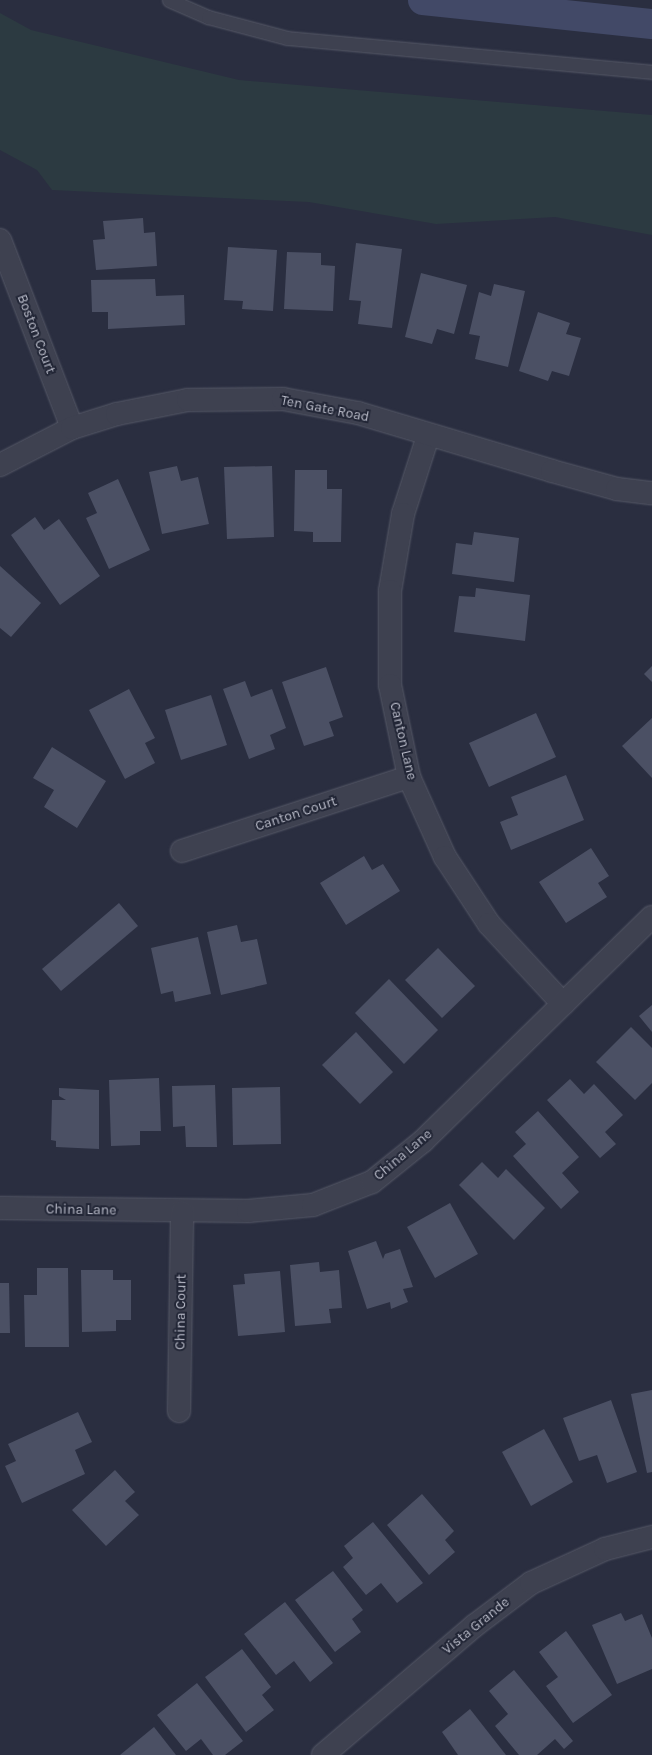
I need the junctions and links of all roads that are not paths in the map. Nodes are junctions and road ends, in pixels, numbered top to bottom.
1 (168, 0) edge
2 (652, 72) edge
3 (0, 240) edge
4 (72, 428) junction
5 (428, 436) junction
6 (0, 465) edge
7 (652, 493) edge
8 (409, 778) junction
9 (182, 851) dead end
10 (652, 917) edge
11 (563, 1004) junction
12 (0, 1208) edge
13 (182, 1212) junction
14 (179, 1411) dead end
15 (652, 1537) edge
16 (323, 1755) edge

1 - 2 lane
3 - 4 street, Boston Court
4 - 5 street, Ten Gate Road
4 - 6 street, Ten Gate Road
5 - 7 street, Ten Gate Road
5 - 8 street, Canton Lane
8 - 9 street, Canton Court
8 - 11 street, Canton Lane
10 - 11 street, China Lane
11 - 13 street, China Lane
12 - 13 street, China Lane
13 - 14 street, China Court
15 - 16 street, Vista Grande

